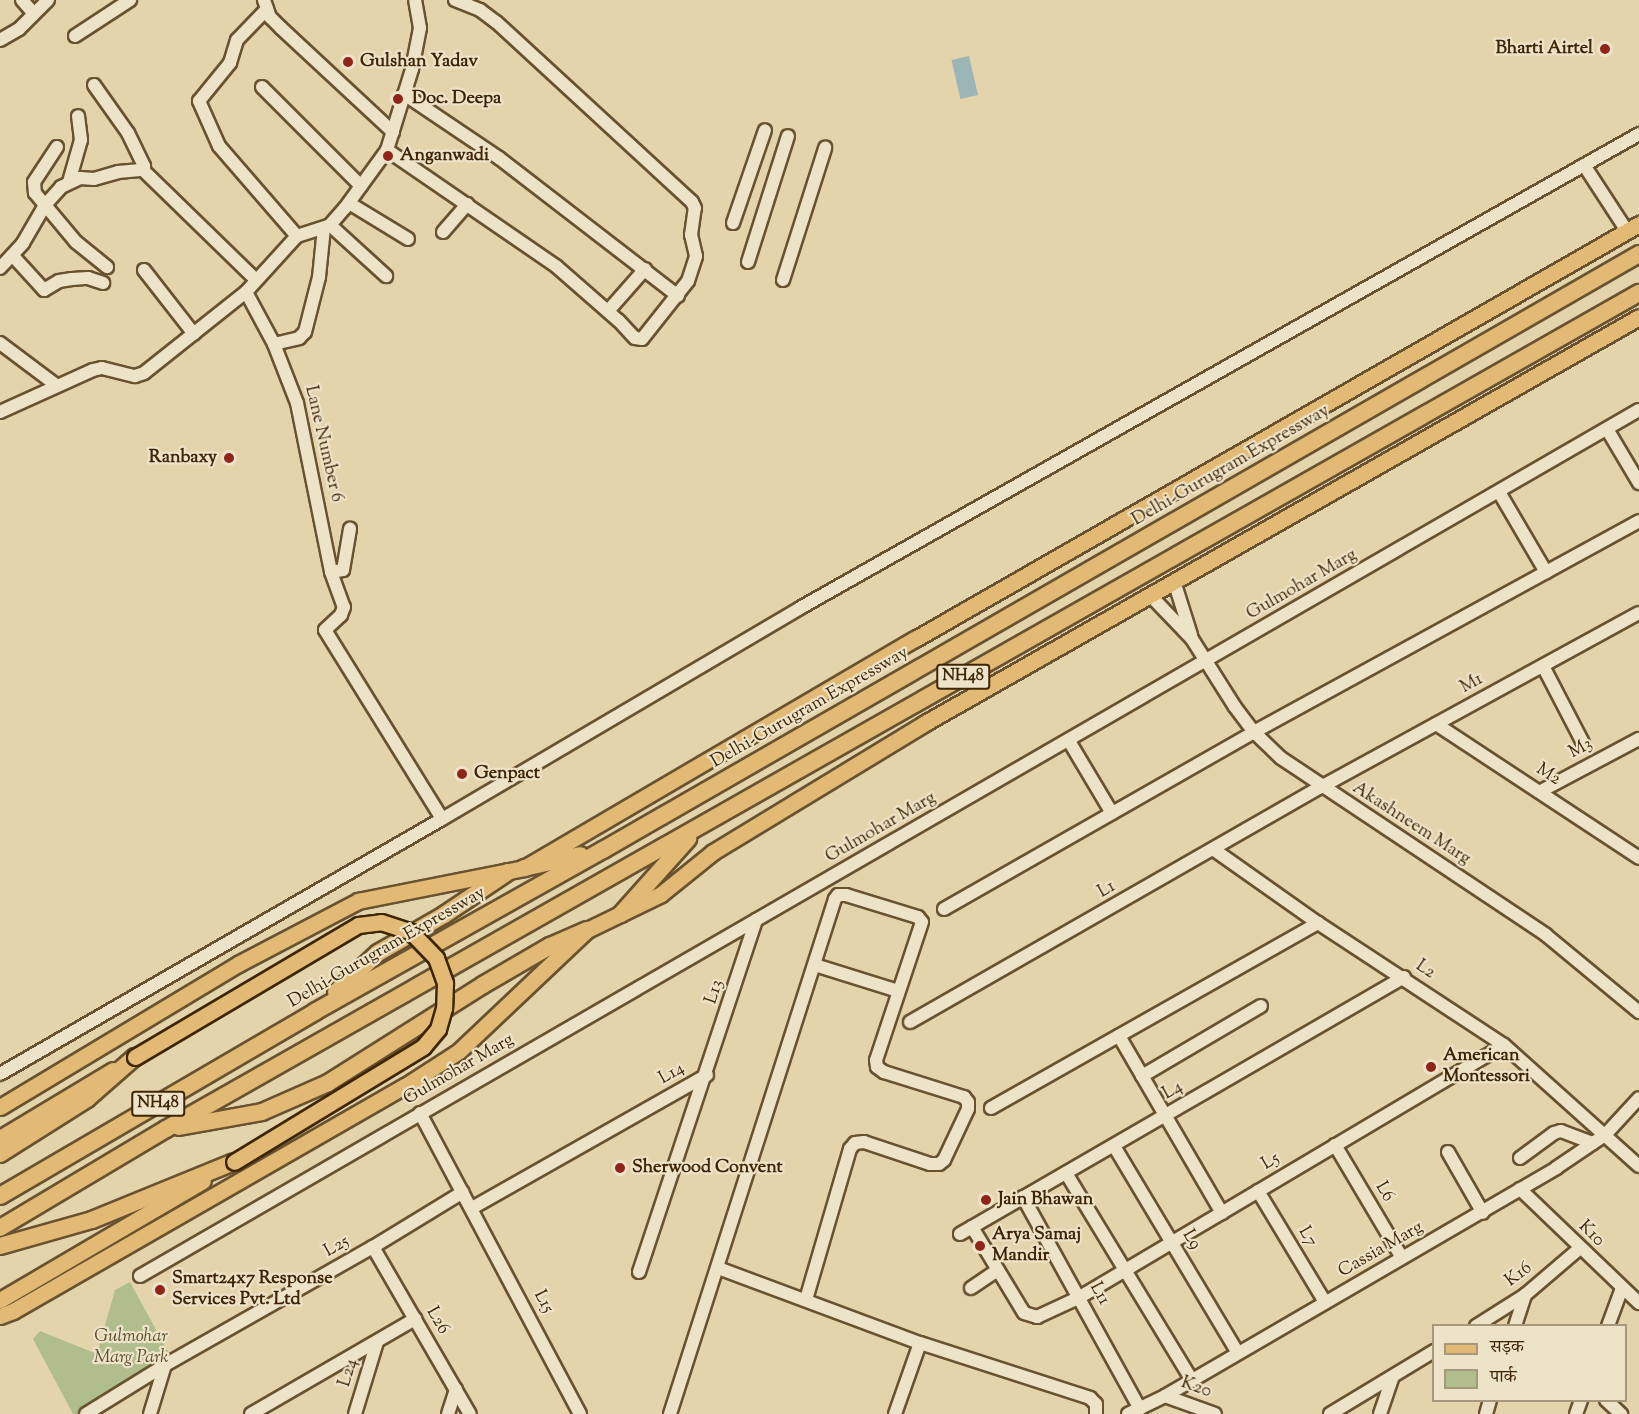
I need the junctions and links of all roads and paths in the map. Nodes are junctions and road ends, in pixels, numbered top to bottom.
1 (22, 0) edge
2 (48, 0) edge
3 (130, 0) edge
4 (415, 0) edge
5 (454, 0) edge
6 (265, 4) edge
7 (34, 14) junction
8 (75, 36) dead end
9 (0, 39) edge
10 (94, 85) dead end
11 (262, 87) dead end
12 (404, 94) junction
13 (78, 116) dead end
14 (765, 130) dead end
15 (393, 132) junction
16 (1639, 134) edge
17 (788, 136) dead end
18 (57, 147) dead end
19 (825, 148) dead end
20 (387, 150) junction
21 (1584, 165) junction
22 (143, 170) junction
23 (69, 182) junction
24 (361, 186) junction
25 (349, 203) junction
26 (467, 204) junction
27 (45, 205) junction
28 (733, 223) dead end
29 (327, 226) junction
30 (1633, 227) edge
31 (443, 232) dead end
32 (297, 236) junction
33 (408, 240) dead end
34 (1639, 254) edge
35 (13, 256) junction
36 (748, 262) dead end
37 (107, 267) dead end
38 (0, 268) edge
39 (645, 269) junction
40 (144, 270) dead end
41 (386, 276) dead end
42 (255, 279) junction
43 (783, 280) dead end
44 (103, 283) dead end
45 (246, 292) junction
46 (1639, 293) edge
47 (678, 296) junction
48 (608, 311) junction
49 (1639, 316) edge
50 (194, 334) junction
51 (0, 343) edge
52 (274, 344) junction
53 (56, 385) junction
54 (1639, 410) edge
55 (0, 412) edge
56 (1607, 429) junction
57 (1639, 483) edge
58 (1499, 492) junction
59 (1639, 521) edge
60 (350, 530) dead end
61 (332, 572) junction
62 (1546, 572) junction
63 (1174, 581) junction
64 (1150, 595) junction
65 (1639, 613) edge
66 (1192, 639) junction
67 (1207, 662) junction
68 (1543, 666) junction
69 (1436, 724) junction
70 (1254, 732) junction
71 (1639, 739) edge
72 (1069, 741) junction
73 (1583, 743) dead end
74 (1322, 787) junction
75 (1541, 791) junction
76 (1112, 813) junction
77 (442, 819) junction
78 (699, 827) junction
79 (1214, 849) junction
80 (603, 850) junction
81 (1637, 853) edge
82 (516, 870) junction
83 (944, 909) dead end
84 (621, 914) junction
85 (756, 920) junction
86 (1318, 922) junction
87 (587, 930) junction
88 (815, 965) junction
89 (1404, 977) junction
90 (898, 991) junction
91 (1261, 1006) dead end
92 (316, 1011) junction
93 (1639, 1012) edge
94 (910, 1022) dead end
95 (1119, 1036) junction
96 (1504, 1045) junction
97 (135, 1057) junction
98 (0, 1074) edge
99 (707, 1075) junction
100 (1142, 1076) junction
101 (1639, 1098) edge
102 (0, 1107) edge
103 (992, 1108) dead end
104 (420, 1113) junction
105 (1165, 1116) junction
106 (166, 1130) junction
107 (1605, 1135) junction
108 (0, 1138) edge
109 (1593, 1143) junction
110 (1335, 1145) junction
111 (1113, 1146) junction
112 (1448, 1152) dead end
113 (0, 1154) edge
114 (1520, 1158) dead end
115 (234, 1162) junction
116 (1639, 1166) edge
117 (1066, 1173) junction
118 (1520, 1190) junction
119 (1258, 1191) junction
120 (463, 1192) junction
121 (0, 1196) edge
122 (1023, 1197) junction
123 (472, 1208) junction
124 (1222, 1212) junction
125 (1483, 1213) junction
126 (972, 1227) junction
127 (0, 1228) edge
128 (960, 1234) dead end
129 (1172, 1242) junction
130 (0, 1246) edge
131 (373, 1247) junction
132 (1580, 1248) junction
133 (1402, 1258) junction
134 (718, 1268) junction
135 (998, 1270) junction
136 (1125, 1270) junction
137 (639, 1272) dead end
138 (140, 1276) dead end
139 (971, 1288) dead end
140 (1622, 1288) junction
141 (1525, 1295) junction
142 (1080, 1297) junction
143 (806, 1299) junction
144 (0, 1300) edge
145 (1325, 1302) junction
146 (1639, 1303) edge
147 (0, 1316) edge
148 (415, 1319) junction
149 (1479, 1324) edge
150 (1516, 1324) edge
151 (1609, 1324) edge
152 (377, 1342) junction
153 (920, 1342) junction
154 (1432, 1352) edge
155 (1238, 1353) junction
156 (165, 1365) junction
157 (1393, 1376) junction
158 (1192, 1380) junction
159 (456, 1389) junction
160 (1165, 1396) junction
161 (1607, 1402) edge
162 (1140, 1409) junction
163 (86, 1414) edge
164 (150, 1414) edge
165 (251, 1414) edge
166 (355, 1414) edge
167 (448, 1414) edge
168 (470, 1414) edge
169 (580, 1414) edge
170 (670, 1414) edge
171 (895, 1414) edge
172 (1096, 1414) edge
173 (1128, 1414) edge
174 (1215, 1414) edge
175 (1330, 1414) edge
176 (1380, 1414) edge
177 (1621, 1414) edge

1 - 7 street
2 - 7 street
3 - 8 street
4 - 12 street
5 - 47 street
6 - 15 street
6 - 32 street
7 - 9 street
10 - 22 street
11 - 24 street
12 - 15 street
12 - 39 street
13 - 23 street
14 - 28 street
15 - 20 street
16 - 21 street
17 - 36 street
18 - 27 street
19 - 43 street
20 - 24 street
20 - 26 street
21 - 30 street
21 - 77 street
22 - 23 street
22 - 42 street
23 - 27 street
24 - 25 street
25 - 29 street
25 - 33 street
26 - 31 street
26 - 48 street
27 - 35 street
27 - 37 street
29 - 32 street
29 - 41 street
29 - 52 street
30 - 82 main road
32 - 42 street
34 - 80 highway, Delhi-Gurugram Expressway / NH48
35 - 38 street
35 - 44 street
39 - 47 street
39 - 48 street
40 - 50 street
42 - 45 street
45 - 50 street
45 - 52 street, Lane Number 6
46 - 78 highway, NH48
47 - 48 street
49 - 63 main road
50 - 53 street
51 - 53 street
52 - 61 street, Lane Number 6
53 - 55 street
54 - 56 street, Gulmohar Marg
56 - 57 street
56 - 58 street, Gulmohar Marg
58 - 62 street
58 - 67 street, Gulmohar Marg
59 - 62 street
60 - 61 street
61 - 77 street, Lane Number 6
62 - 70 street
63 - 64 main road
63 - 66 street, Akashneem Marg
64 - 66 street, Akashneem Marg
64 - 84 main road
65 - 68 street, M1
66 - 67 street, Akashneem Marg
67 - 70 street, Akashneem Marg
67 - 72 street, Gulmohar Marg
68 - 69 street, M1
68 - 73 street
69 - 74 street, M1
69 - 75 street, M2
70 - 74 street, Akashneem Marg
70 - 76 street
71 - 75 street, M3
72 - 76 street
72 - 85 street, Gulmohar Marg
74 - 79 street, L1
74 - 93 street, Akashneem Marg
75 - 81 street, M2
76 - 83 street
77 - 98 street
78 - 84 highway
78 - 106 highway, NH48
79 - 86 street, L2
79 - 94 street, L1
80 - 82 highway
80 - 92 highway, Delhi-Gurugram Expressway / NH48
82 - 92 highway
82 - 102 main road
84 - 87 main road
85 - 99 street, L13
85 - 104 street, Gulmohar Marg
86 - 89 street, L2
86 - 95 street
87 - 106 highway
87 - 147 main road
88 - 90 street
88 - 90 street
88 - 134 street
89 - 96 street, L2
89 - 105 street, L4
90 - 143 street
91 - 100 street
92 - 121 highway, Delhi-Gurugram Expressway / NH48
95 - 100 street
95 - 103 street
96 - 107 street, L2
96 - 110 street, L5
97 - 108 main road
97 - 113 highway
97 - 115 main road, bridge
99 - 123 street, L14
99 - 137 street, L14
100 - 105 street
101 - 107 street, Cassia Marg
104 - 120 street, L15
104 - 138 street, Gulmohar Marg
105 - 111 street, L4
105 - 124 street
106 - 127 highway, NH48
107 - 109 street, Cassia Marg
107 - 116 street, L2
109 - 114 street
109 - 118 street, Cassia Marg
110 - 119 street, L5
110 - 133 street, L6
111 - 117 street, L4
111 - 129 street, L9
112 - 125 street
115 - 130 highway
115 - 144 main road
117 - 122 street, L4
117 - 136 street
118 - 125 street, Cassia Marg
118 - 132 street, K10
119 - 124 street, L5
119 - 145 street, L7
120 - 123 street, L15
120 - 131 street, L25
122 - 126 street, L4
122 - 142 street, L11
123 - 169 street, L15
124 - 129 street, L5
125 - 133 street, Cassia Marg
126 - 128 street, L4
126 - 135 street, L5
129 - 136 street, L5
129 - 155 street, L9
131 - 148 street, L26
131 - 156 street, L25
132 - 140 street, K10
132 - 141 street, K16
133 - 145 street, Cassia Marg
134 - 143 street
134 - 170 street
135 - 139 street
135 - 142 street, L5
136 - 142 street, L5
136 - 158 street
140 - 146 street, K10
140 - 151 street
141 - 149 street, K16
141 - 150 street
142 - 162 street, L11
143 - 153 street
145 - 155 street, Cassia Marg
148 - 152 street
148 - 159 street, L26
152 - 165 street
152 - 166 street, L24
153 - 171 street
153 - 172 street
154 - 157 street
155 - 158 street, Cassia Marg
156 - 163 street, L25
156 - 164 street
157 - 175 street
157 - 176 street
158 - 160 street, Cassia Marg
159 - 167 street
159 - 168 street, L26
160 - 162 street, Cassia Marg
160 - 174 street, K20
161 - 177 street
162 - 173 street, Cassia Marg

